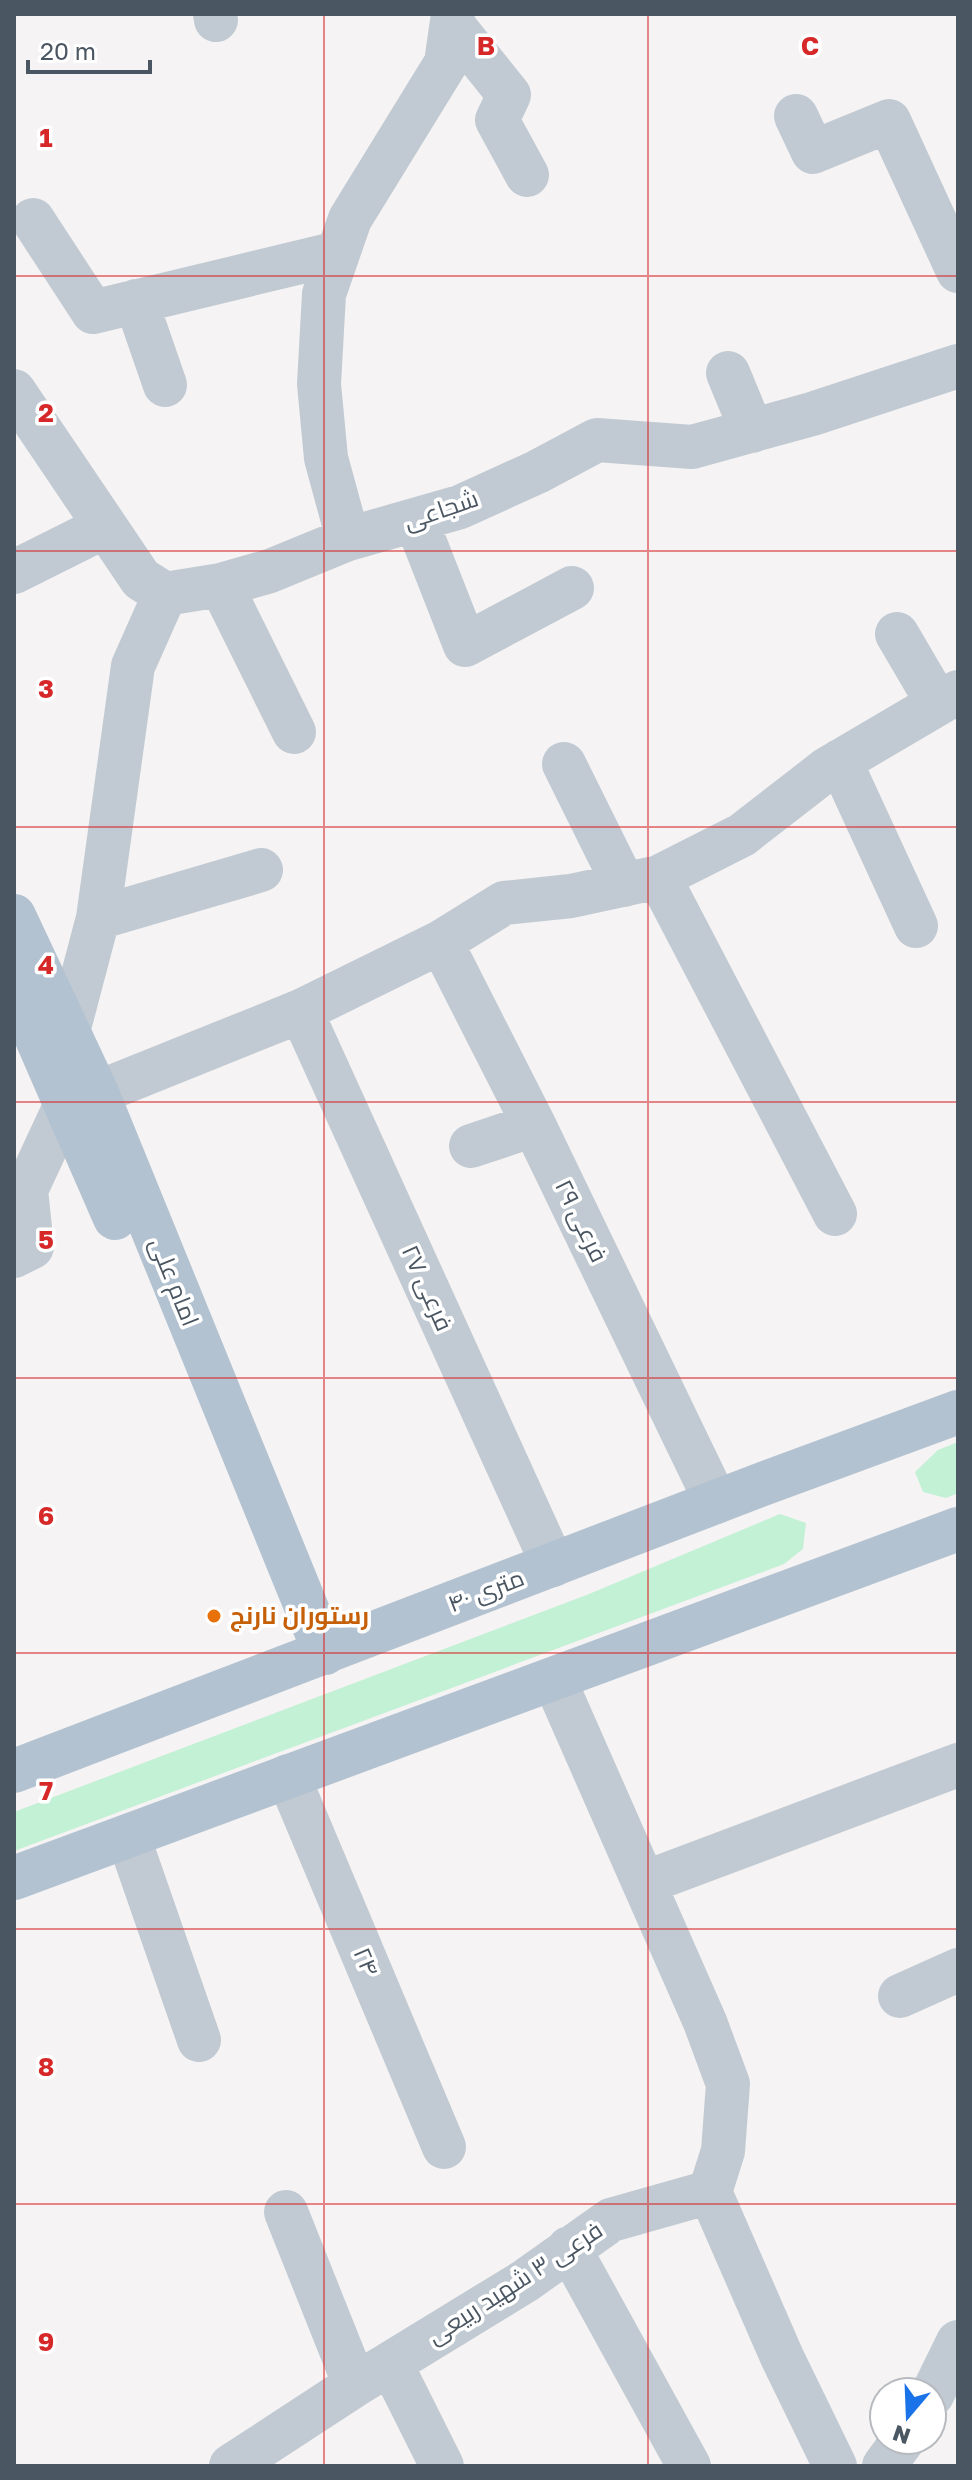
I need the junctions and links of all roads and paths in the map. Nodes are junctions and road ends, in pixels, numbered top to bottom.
1 (452, 19) edge
2 (796, 116) dead end
3 (527, 175) dead end
4 (33, 220) dead end
5 (338, 253) junction
6 (958, 271) edge
7 (136, 301) junction
8 (958, 366) edge
9 (728, 373) dead end
10 (165, 385) dead end
11 (14, 391) edge
12 (752, 431) junction
13 (416, 520) junction
14 (104, 527) junction
15 (348, 539) junction
16 (14, 572) edge
17 (221, 585) junction
18 (572, 588) dead end
19 (165, 594) junction
20 (897, 634) dead end
21 (948, 698) edge
22 (294, 732) dead end
23 (840, 761) junction
24 (564, 764) dead end
25 (261, 870) dead end
26 (641, 881) junction
27 (14, 916) edge
28 (98, 918) junction
29 (916, 926) dead end
30 (441, 942) junction
31 (14, 986) edge
32 (301, 1011) junction
33 (69, 1028) junction
34 (82, 1098) junction
35 (534, 1125) junction
36 (471, 1146) dead end
37 (835, 1214) dead end
38 (14, 1256) edge
39 (958, 1412) edge
40 (716, 1502) junction
41 (958, 1529) edge
42 (553, 1565) junction
43 (313, 1657) junction
44 (554, 1679) junction
45 (958, 1765) edge
46 (14, 1771) edge
47 (288, 1776) junction
48 (128, 1836) junction
49 (14, 1878) edge
50 (644, 1883) junction
51 (958, 1970) edge
52 (900, 1996) dead end
53 (199, 2040) dead end
54 (444, 2147) dead end
55 (710, 2192) junction
56 (286, 2212) dead end
57 (569, 2248) junction
58 (958, 2342) edge
59 (373, 2374) junction
60 (941, 2376) edge
61 (231, 2466) edge
62 (442, 2466) edge
63 (689, 2466) edge
64 (835, 2466) edge

1 - 3 street
1 - 5 street
2 - 6 street
4 - 7 street
5 - 7 street
5 - 15 street
7 - 10 street
8 - 12 street, شجاعی
9 - 12 street
11 - 14 street
12 - 13 street, شجاعی
13 - 15 street, شجاعی
13 - 18 street
14 - 16 street
14 - 19 street
15 - 17 street, شجاعی
17 - 19 street, شجاعی
17 - 22 street
19 - 28 street
20 - 21 street
21 - 23 street
23 - 26 street
23 - 29 street
24 - 26 street
25 - 28 street
26 - 30 street
26 - 37 street
27 - 33 main road, امام علی
28 - 33 street
30 - 32 street
30 - 35 street, فرعی ۲۹
31 - 34 main road
32 - 34 street
32 - 42 street, فرعی ۲۷
33 - 34 main road, امام علی
34 - 38 street
34 - 43 main road, امام علی
35 - 36 street
35 - 40 street, فرعی ۲۹
39 - 40 main road, ۴۰ متری
40 - 42 main road, ۴۰ متری
41 - 44 main road
42 - 43 main road, ۴۰ متری
43 - 46 main road, ۴۰ متری
44 - 47 main road
44 - 50 street
45 - 50 street
47 - 48 main road
47 - 54 street, ۲۴
48 - 49 main road
48 - 53 street
50 - 55 street
51 - 52 street
55 - 57 street, فرعی ۳ شهید ربیعی
55 - 64 street
56 - 59 street
57 - 59 street, فرعی ۳ شهید ربیعی
57 - 63 street
58 - 60 street
59 - 61 street, فرعی ۳ شهید ربیعی
59 - 62 street

